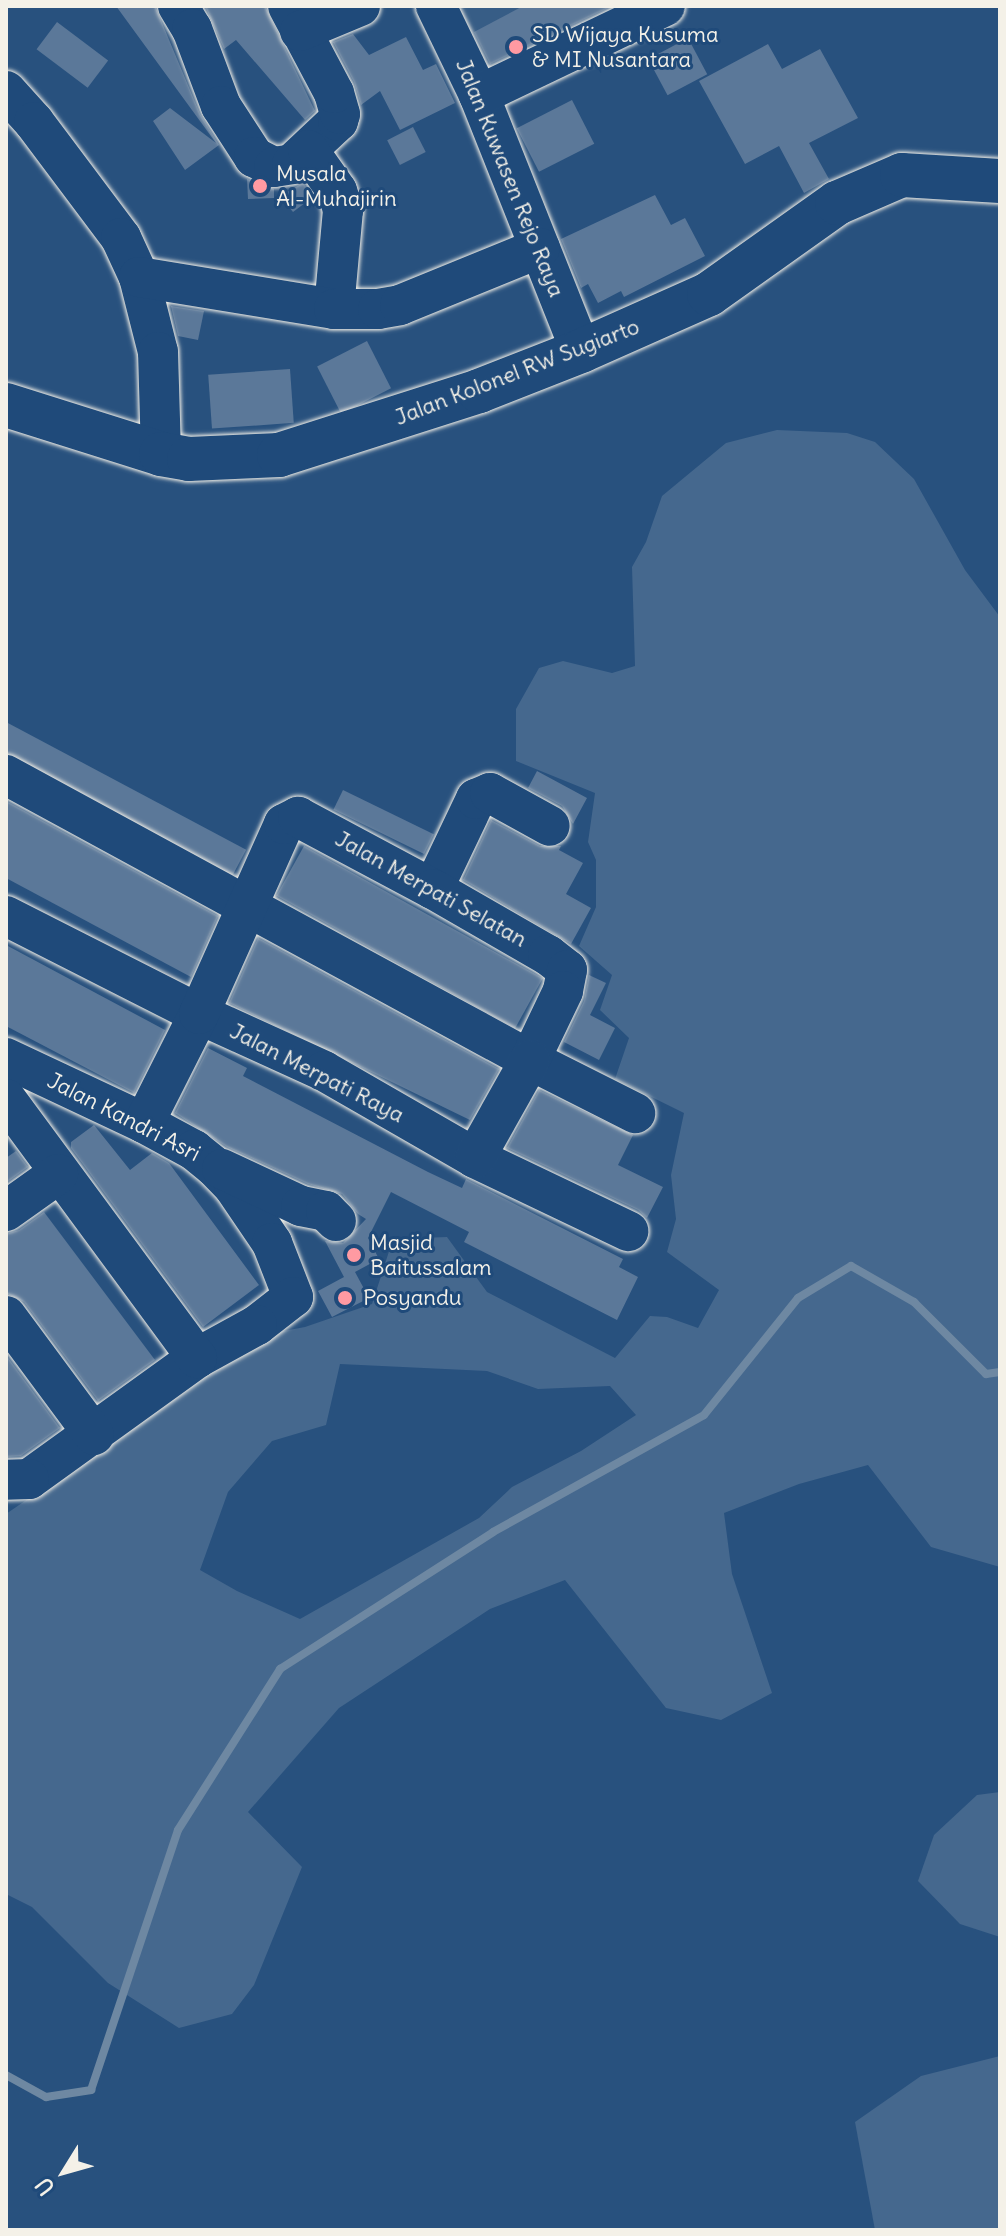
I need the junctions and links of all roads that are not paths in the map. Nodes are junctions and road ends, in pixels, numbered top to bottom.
1 (178, 6) edge
2 (360, 6) edge
3 (665, 6) edge
4 (450, 11) edge
5 (294, 19) edge
6 (6, 91) edge
7 (479, 95) junction
8 (308, 150) junction
9 (1000, 181) edge
10 (540, 248) junction
11 (139, 277) junction
12 (334, 309) junction
13 (581, 351) junction
14 (6, 405) edge
15 (161, 454) junction
16 (6, 775) edge
17 (550, 826) dead end
18 (433, 889) junction
19 (248, 907) junction
20 (6, 916) edge
21 (199, 1014) junction
22 (6, 1058) edge
23 (530, 1060) junction
24 (6, 1099) edge
25 (635, 1113) dead end
26 (144, 1123) junction
27 (475, 1158) junction
28 (214, 1166) junction
29 (58, 1174) junction
30 (6, 1211) edge
31 (336, 1221) dead end
32 (628, 1231) dead end
33 (6, 1316) edge
34 (197, 1358) junction
35 (94, 1435) junction
36 (6, 1480) edge

1 - 8 street
2 - 5 street
3 - 7 street
4 - 7 street, Jalan Kuwasen Rejo Raya
5 - 8 street
6 - 11 street
7 - 10 street, Jalan Kuwasen Rejo Raya
8 - 12 street
9 - 13 main road, Jalan Kolonel RW Sugiarto
10 - 12 street
10 - 13 street, Jalan Kuwasen Rejo Raya
11 - 12 street
11 - 15 street
13 - 15 main road, Jalan Kolonel RW Sugiarto
14 - 15 main road, Jalan Kolonel RW Sugiarto
16 - 19 street
17 - 18 street
18 - 19 street, Jalan Merpati Selatan
18 - 23 street, Jalan Merpati Selatan
19 - 21 street, Jalan Merpati Selatan
19 - 23 street
20 - 21 street, Jalan Merpati Raya
21 - 26 street, Jalan Merpati Selatan
21 - 27 street, Jalan Merpati Raya
22 - 26 street, Jalan Kandri Asri
23 - 25 street
23 - 27 street, Jalan Merpati Selatan
24 - 29 street
26 - 28 street, Jalan Kandri Asri
27 - 32 street, Jalan Merpati Raya
28 - 31 street
28 - 34 street, Jalan Kandri Asri
29 - 30 street
29 - 34 street
33 - 35 street
34 - 35 street, Jalan Kandri Asri
35 - 36 street, Jalan Kandri Asri

